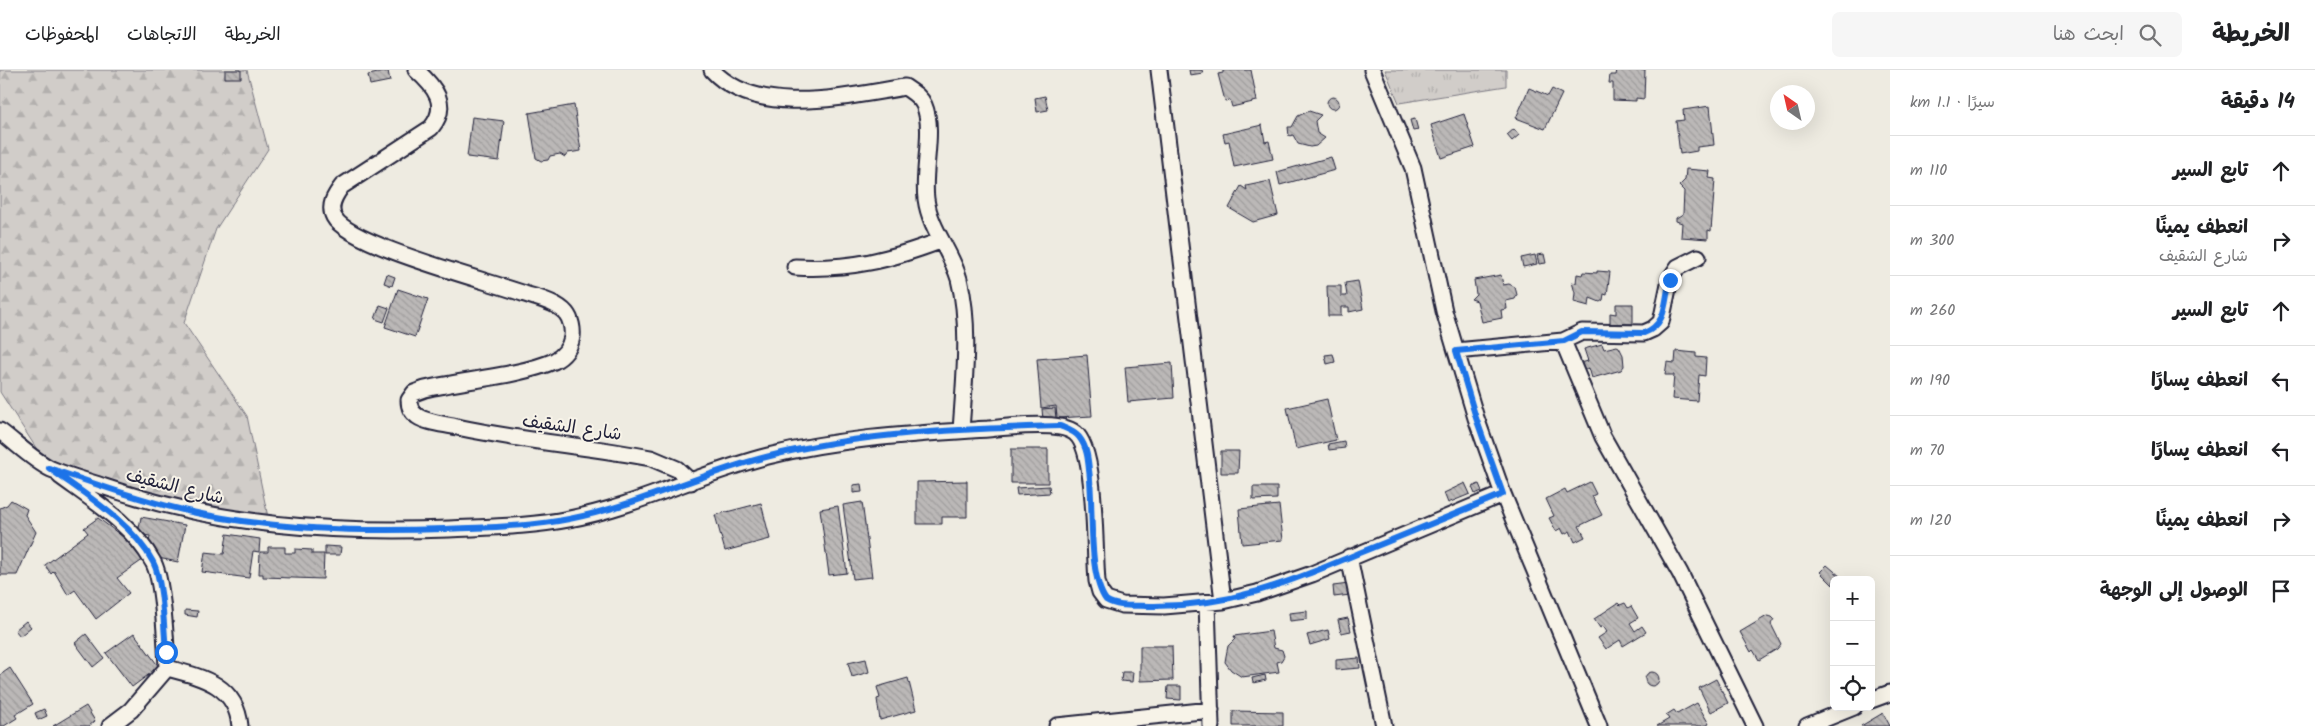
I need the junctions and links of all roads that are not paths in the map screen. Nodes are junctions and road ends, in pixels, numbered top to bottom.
1 (416, 70) edge
2 (712, 70) edge
3 (1159, 70) edge
4 (1372, 70) edge
5 (940, 241) junction
6 (1698, 257) dead end
7 (795, 266) dead end
8 (1564, 341) junction
9 (1456, 351) junction
10 (0, 431) edge
11 (961, 431) junction
12 (49, 468) junction
13 (691, 482) junction
14 (1503, 494) junction
15 (1349, 557) junction
16 (1223, 601) junction
17 (1207, 603) junction
18 (168, 668) junction
19 (1890, 693) edge
20 (1875, 699) edge
21 (1211, 710) junction
22 (1844, 711) edge
23 (110, 726) edge
24 (240, 726) edge
25 (1058, 726) edge
26 (1212, 726) edge
27 (1384, 726) edge
28 (1599, 726) edge
29 (1755, 726) edge
30 (1807, 726) edge

1 - 13 street, شارع الشقيف
2 - 5 street
3 - 16 street
4 - 9 street
5 - 7 street
5 - 11 street
6 - 8 street
8 - 9 street
8 - 29 street
9 - 14 street
10 - 12 street, شارع الشقيف
11 - 13 street
11 - 17 street
12 - 13 street, شارع الشقيف
12 - 18 street
14 - 15 street
14 - 28 street
15 - 16 street
15 - 27 street
16 - 17 street
17 - 21 street
18 - 23 street
18 - 24 street
19 - 20 street
21 - 25 street
21 - 26 street
22 - 30 street

